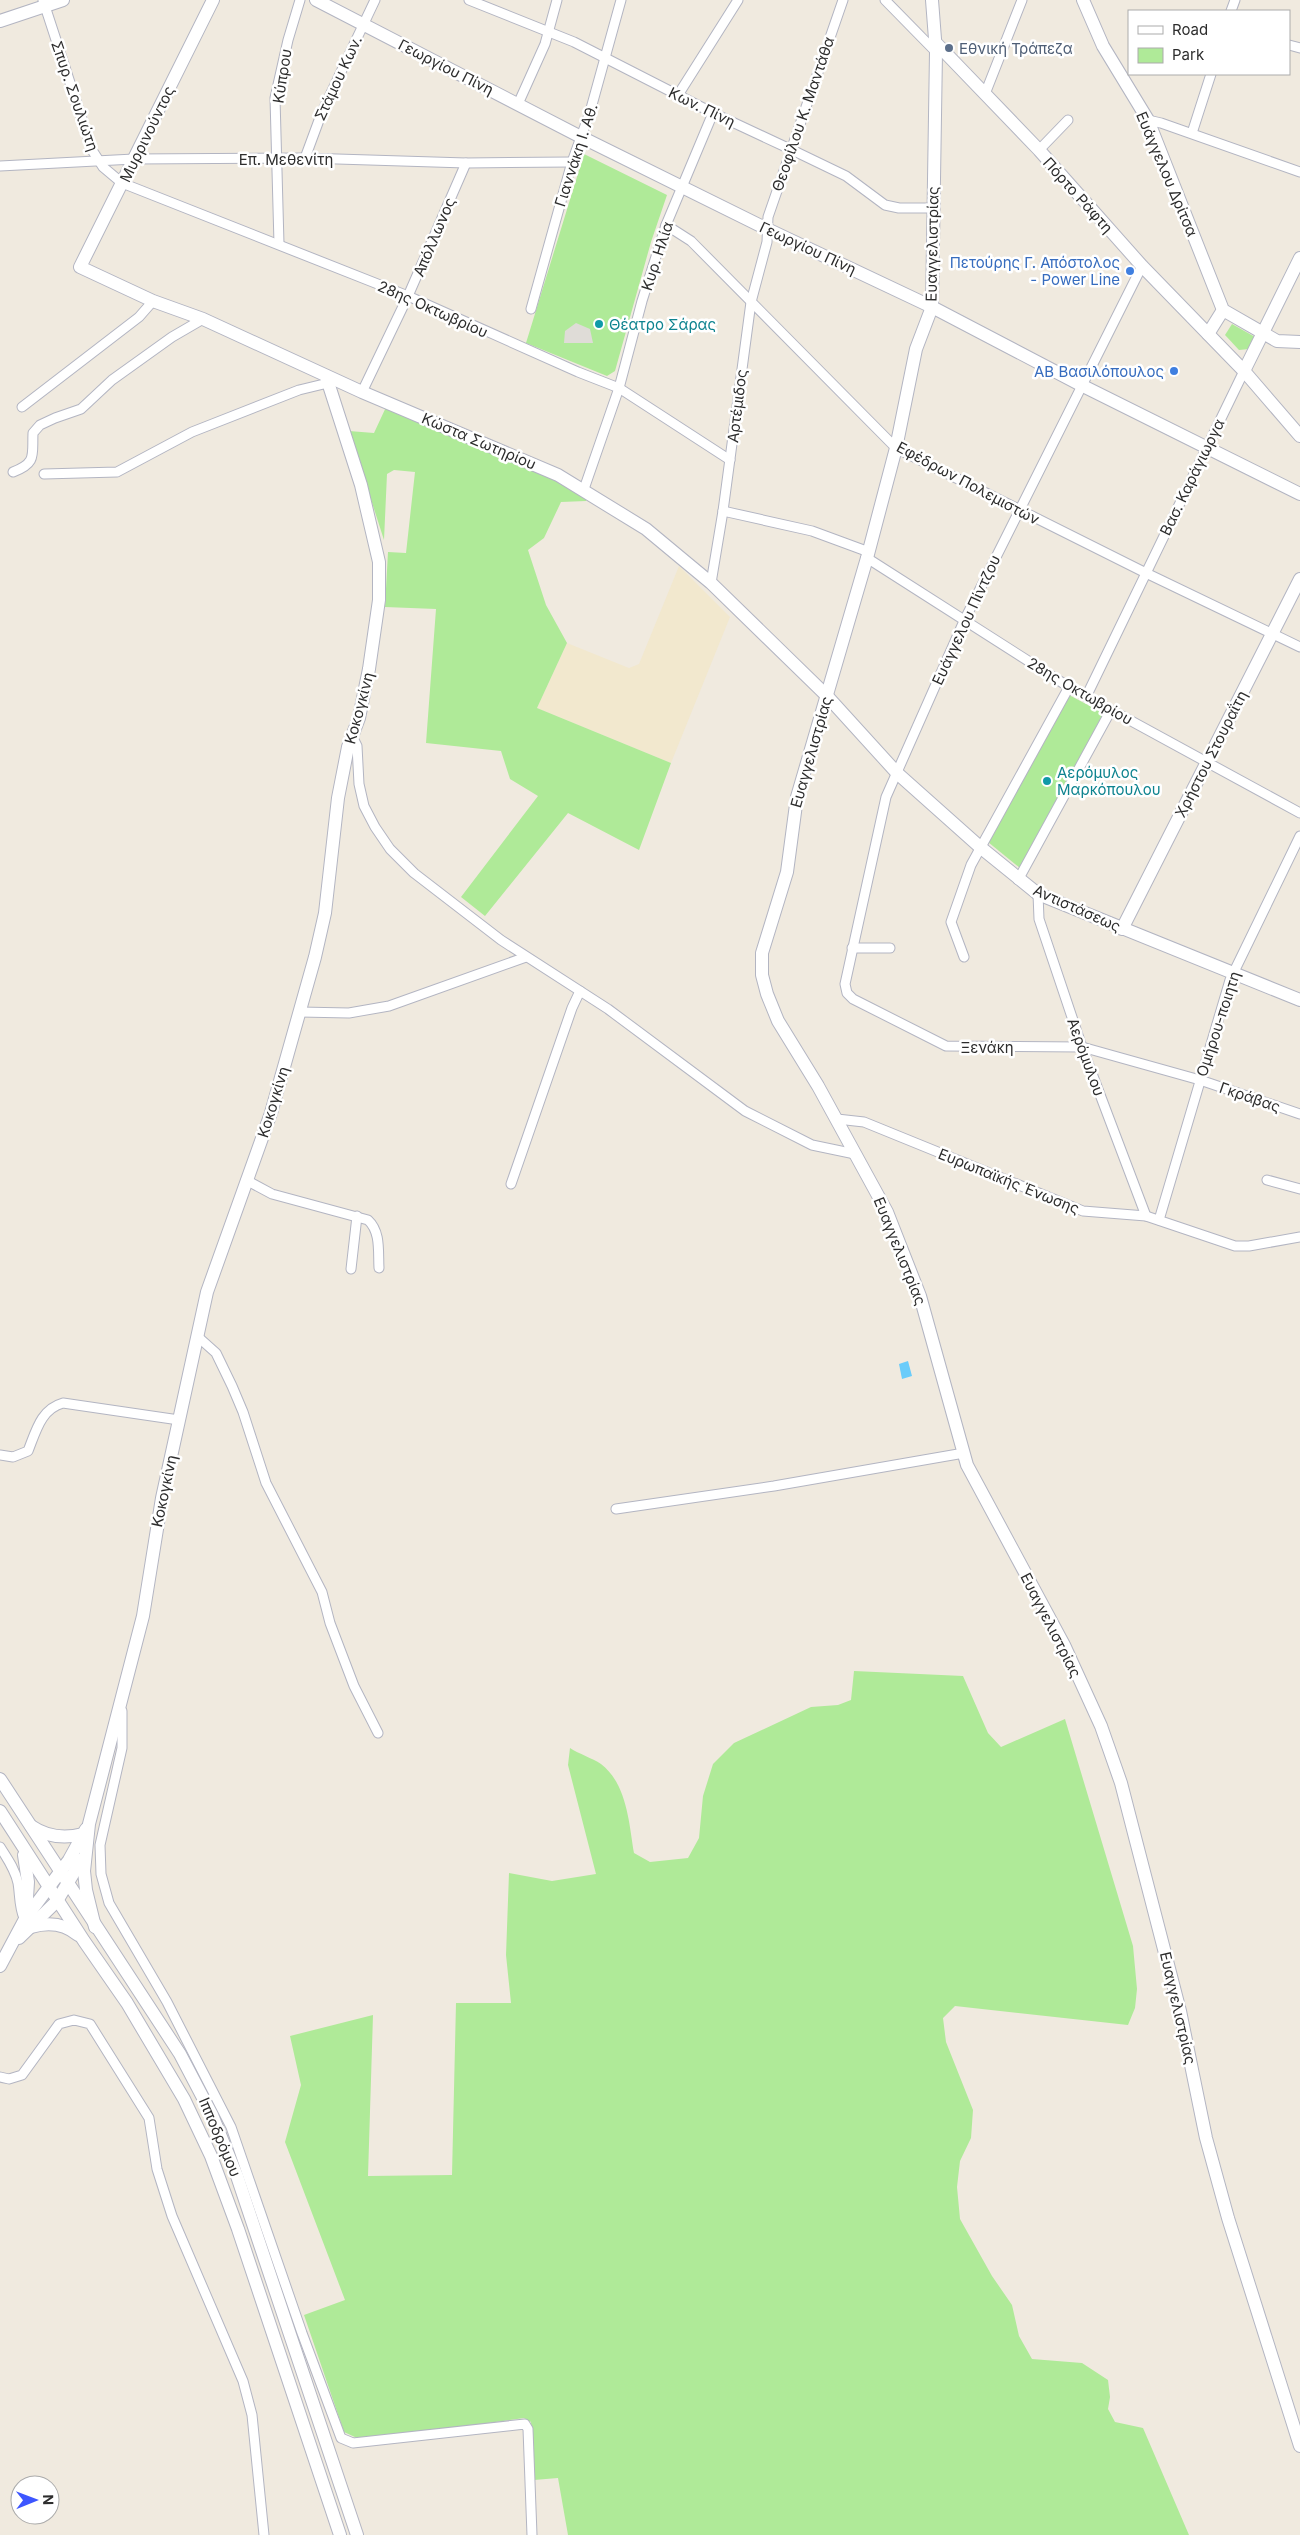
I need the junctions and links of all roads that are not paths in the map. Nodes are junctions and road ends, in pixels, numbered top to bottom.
1 (63, 0) edge
2 (213, 0) edge
3 (300, 0) edge
4 (316, 0) edge
5 (375, 0) edge
6 (469, 0) edge
7 (557, 0) edge
8 (621, 0) edge
9 (738, 0) edge
10 (843, 0) edge
11 (885, 0) edge
12 (932, 0) edge
13 (1022, 0) edge
14 (1083, 0) edge
15 (44, 3) edge
16 (0, 21) edge
17 (363, 24) junction
18 (548, 34) junction
19 (936, 48) junction
20 (606, 58) junction
21 (1211, 75) edge
22 (985, 94) junction
23 (678, 95) junction
24 (518, 104) junction
25 (713, 113) junction
26 (1068, 120) dead end
27 (1148, 120) junction
28 (1192, 133) junction
29 (581, 137) junction
30 (790, 149) junction
31 (1039, 150) junction
32 (279, 158) junction
33 (305, 158) junction
34 (134, 159) junction
35 (98, 161) junction
36 (572, 162) junction
37 (466, 164) junction
38 (0, 166) edge
39 (1300, 172) edge
40 (122, 183) junction
41 (682, 186) junction
42 (932, 208) junction
43 (666, 225) junction
44 (767, 229) junction
45 (280, 244) junction
46 (1300, 258) edge
47 (1142, 266) junction
48 (80, 268) joint
49 (408, 296) junction
50 (153, 301) junction
51 (751, 302) junction
52 (932, 307) junction
53 (531, 309) dead end
54 (1223, 310) junction
55 (203, 319) junction
56 (1208, 334) junction
57 (1262, 334) junction
58 (1300, 342) edge
59 (1244, 371) junction
60 (327, 379) junction
61 (1081, 385) junction
62 (619, 388) junction
63 (362, 392) junction
64 (22, 407) dead end
65 (1300, 436) edge
66 (1207, 447) junction
67 (896, 448) junction
68 (730, 460) junction
69 (13, 472) dead end
70 (44, 474) dead end
71 (584, 489) junction
72 (1300, 494) edge
73 (1018, 510) junction
74 (723, 511) junction
75 (868, 555) junction
76 (1146, 573) junction
77 (1300, 579) edge
78 (711, 583) junction
79 (964, 621) junction
80 (1272, 633) junction
81 (1300, 647) edge
82 (1069, 688) junction
83 (827, 696) junction
84 (1086, 697) junction
85 (1111, 710) junction
86 (352, 736) junction
87 (1207, 762) junction
88 (897, 772) junction
89 (1300, 813) edge
90 (1300, 836) edge
91 (980, 847) junction
92 (1018, 880) junction
93 (1038, 894) junction
94 (1122, 929) junction
95 (852, 948) junction
96 (890, 948) dead end
97 (526, 957) junction
98 (964, 957) dead end
99 (1233, 973) junction
100 (580, 991) junction
101 (846, 993) joint
102 (1300, 1000) edge
103 (300, 1012) junction
104 (1082, 1047) junction
105 (1200, 1080) junction
106 (1300, 1114) edge
107 (837, 1119) junction
108 (855, 1154) junction
109 (246, 1180) junction
110 (1267, 1180) dead end
111 (511, 1184) dead end
112 (1300, 1189) edge
113 (357, 1216) junction
114 (1146, 1216) junction
115 (1159, 1220) junction
116 (1300, 1237) edge
117 (379, 1268) dead end
118 (351, 1269) dead end
119 (197, 1336) junction
120 (179, 1420) junction
121 (964, 1453) junction
122 (0, 1456) edge
123 (616, 1509) dead end
124 (122, 1701) junction
125 (378, 1733) dead end
126 (0, 1779) edge
127 (0, 1811) edge
128 (28, 1824) junction
129 (86, 1829) junction
130 (21, 1845) junction
131 (0, 1846) edge
132 (85, 1852) junction
133 (60, 1872) junction
134 (48, 1886) junction
135 (68, 1886) junction
136 (58, 1901) junction
137 (28, 1923) junction
138 (95, 1927) junction
139 (84, 1941) junction
140 (0, 1966) edge
141 (0, 2077) edge
142 (1300, 2446) edge
143 (264, 2535) edge
144 (340, 2535) edge
145 (357, 2535) edge
146 (532, 2535) edge

1 - 15 street
2 - 34 street, Μυρρινούντος
3 - 32 street, Κύπρου
4 - 17 street, Γεωργίου Πίνη
5 - 17 street, Στάμου Κων.
6 - 18 street, Κων. Πίνη
7 - 18 street
8 - 20 street, Γιαννάκη Ι. Αθ.
9 - 23 street
10 - 30 street, Θεοφίλου Κ. Μαντάθα
11 - 19 street
12 - 19 street, Ευαγγελιστρίας
13 - 22 street
14 - 27 street, Ευάγγελου Δρίτσα
15 - 16 street
15 - 35 street, Σπυρ. Σουλιώτη
17 - 24 street, Γεωργίου Πίνη
17 - 33 street, Στάμου Κων.
18 - 20 street, Κων. Πίνη
18 - 24 street
19 - 22 street, Πόρτο Ράφτη
19 - 42 street, Ευαγγελιστρίας
20 - 23 street, Κων. Πίνη
20 - 29 street, Γιαννάκη Ι. Αθ.
21 - 28 street
22 - 31 street, Πόρτο Ράφτη
23 - 25 street, Κων. Πίνη
24 - 29 street, Γεωργίου Πίνη
25 - 30 street, Κων. Πίνη
25 - 41 street, Κυρ. Ηλία
26 - 31 street
27 - 28 street
27 - 54 street, Ευάγγελου Δρίτσα
28 - 39 street
29 - 36 street, Γιαννάκη Ι. Αθ.
29 - 41 street, Γεωργίου Πίνη
30 - 42 street, Κων. Πίνη
30 - 44 street, Θεοφίλου Κ. Μαντάθα
31 - 47 street, Πόρτο Ράφτη
32 - 33 street, Επ. Μεθενίτη
32 - 34 street, Επ. Μεθενίτη
32 - 45 street, Κύπρου
33 - 37 street, Επ. Μεθενίτη
34 - 35 street, Επ. Μεθενίτη
34 - 40 street, Μυρρινούντος
35 - 38 street, Επ. Μεθενίτη
35 - 40 street, Σπυρ. Σουλιώτη
36 - 37 street, Επ. Μεθενίτη
36 - 53 street, Γιαννάκη Ι. Αθ.
37 - 49 street, Απόλλωνος
40 - 45 street, 28ης Οκτωβρίου
40 - 48 street, Μυρρινούντος
41 - 43 street, Κυρ. Ηλία
41 - 44 street, Γεωργίου Πίνη
42 - 52 street, Ευαγγελιστρίας
43 - 51 street, Εφέδρων Πολεμιστών
43 - 62 street, Κυρ. Ηλία
44 - 51 street, Αρτέμιδος
44 - 52 street, Γεωργίου Πίνη
45 - 49 street, 28ης Οκτωβρίου
46 - 57 street, Βασ. Καράγιωργα
47 - 56 street, Πόρτο Ράφτη
47 - 61 street, Ευάγγελου Πίντζου
48 - 50 street, Κώστα Σωτηρίου
49 - 62 street, 28ης Οκτωβρίου
49 - 63 street, Απόλλωνος
50 - 55 street, Κώστα Σωτηρίου
50 - 64 street
51 - 67 street, Εφέδρων Πολεμιστών
51 - 68 street, Αρτέμιδος
52 - 61 street, Γεωργίου Πίνη
52 - 67 street, Ευαγγελιστρίας
54 - 56 street
54 - 57 street
55 - 60 street, Κώστα Σωτηρίου
55 - 69 street
56 - 59 street, Πόρτο Ράφτη
57 - 58 street
57 - 59 street, Βασ. Καράγιωργα
59 - 65 street, Πόρτο Ράφτη
59 - 66 street, Βασ. Καράγιωργα
60 - 63 street, Κώστα Σωτηρίου
60 - 70 street
60 - 86 street, Κοκογκίνη
61 - 66 street, Γεωργίου Πίνη
61 - 73 street, Ευάγγελου Πίντζου
62 - 68 street, 28ης Οκτωβρίου
62 - 71 street, Κυρ. Ηλία
63 - 71 street, Κώστα Σωτηρίου
66 - 72 street, Γεωργίου Πίνη
66 - 76 street, Βασ. Καράγιωργα
67 - 73 street, Εφέδρων Πολεμιστών
67 - 75 street, Ευαγγελιστρίας
68 - 74 street, Αρτέμιδος
71 - 78 street, Κώστα Σωτηρίου
73 - 76 street, Εφέδρων Πολεμιστών
73 - 79 street, Ευάγγελου Πίντζου
74 - 75 street, 28ης Οκτωβρίου
74 - 78 street, Αρτέμιδος
75 - 79 street, 28ης Οκτωβρίου
75 - 83 street, Ευαγγελιστρίας
76 - 80 street, Εφέδρων Πολεμιστών
76 - 84 street, Βασ. Καράγιωργα
77 - 80 street, Χρήστου Στουραΐτη
78 - 83 street, Κώστα Σωτηρίου
79 - 82 street, 28ης Οκτωβρίου
79 - 88 street, Ευάγγελου Πίντζου
80 - 81 street, Εφέδρων Πολεμιστών
80 - 87 street, Χρήστου Στουραΐτη
82 - 84 street, 28ης Οκτωβρίου
82 - 91 street
83 - 88 street, Αντιστάσεως
83 - 107 street, Ευαγγελιστρίας
84 - 85 street, 28ης Οκτωβρίου
85 - 87 street, 28ης Οκτωβρίου
85 - 92 street
86 - 97 street
86 - 103 street, Κοκογκίνη
87 - 89 street, 28ης Οκτωβρίου
87 - 94 street, Χρήστου Στουραΐτη
88 - 91 street, Αντιστάσεως
88 - 95 street, Ευάγγελου Πίντζου
90 - 99 street, Ομήρου-ποιητη
91 - 92 street, Αντιστάσεως
91 - 98 street
92 - 93 street, Αντιστάσεως
93 - 94 street, Αντιστάσεως
93 - 104 street, Αερόμυλου
94 - 99 street, Αντιστάσεως
95 - 96 street
95 - 101 street, Ευάγγελου Πίντζου
97 - 100 street
97 - 103 street
99 - 102 street, Αντιστάσεως
99 - 105 street, Ομήρου-ποιητη
100 - 108 street
100 - 111 street
101 - 104 street, Ξενάκη
103 - 109 street, Κοκογκίνη
104 - 105 street, Ξενάκη
104 - 114 street, Αερόμυλου
105 - 106 street, Γκράβας
105 - 115 street, Ομήρου-ποιητη
107 - 108 street, Ευαγγελιστρίας
107 - 114 street, Ευρωπαϊκής Ένωσης
108 - 121 street, Ευαγγελιστρίας
109 - 113 street
109 - 119 street, Κοκογκίνη
110 - 112 street
113 - 117 street
113 - 118 street
114 - 115 street, Ευρωπαϊκής Ένωσης
115 - 116 street, Ευρωπαϊκής Ένωσης
119 - 120 street, Κοκογκίνη
119 - 125 street
120 - 122 street
120 - 124 street, Κοκογκίνη
121 - 123 street
121 - 142 street, Ευαγγελιστρίας
124 - 129 street, Κοκογκίνη
124 - 146 street
126 - 128 street, Ιπποδρόμου
127 - 130 street, Ιπποδρόμου
128 - 129 street
128 - 133 street, Ιπποδρόμου
129 - 132 street
129 - 133 street
130 - 134 street, Ιπποδρόμου
130 - 137 street
131 - 137 street
132 - 135 street
132 - 138 street
133 - 134 street
133 - 135 street, Ιπποδρόμου
134 - 136 street, Ιπποδρόμου
134 - 137 street
135 - 136 street
135 - 138 street, Ιπποδρόμου
136 - 137 street
136 - 139 street, Ιπποδρόμου
137 - 139 street
137 - 140 street
138 - 145 street, Ιπποδρόμου
139 - 144 street, Ιπποδρόμου
141 - 143 street

